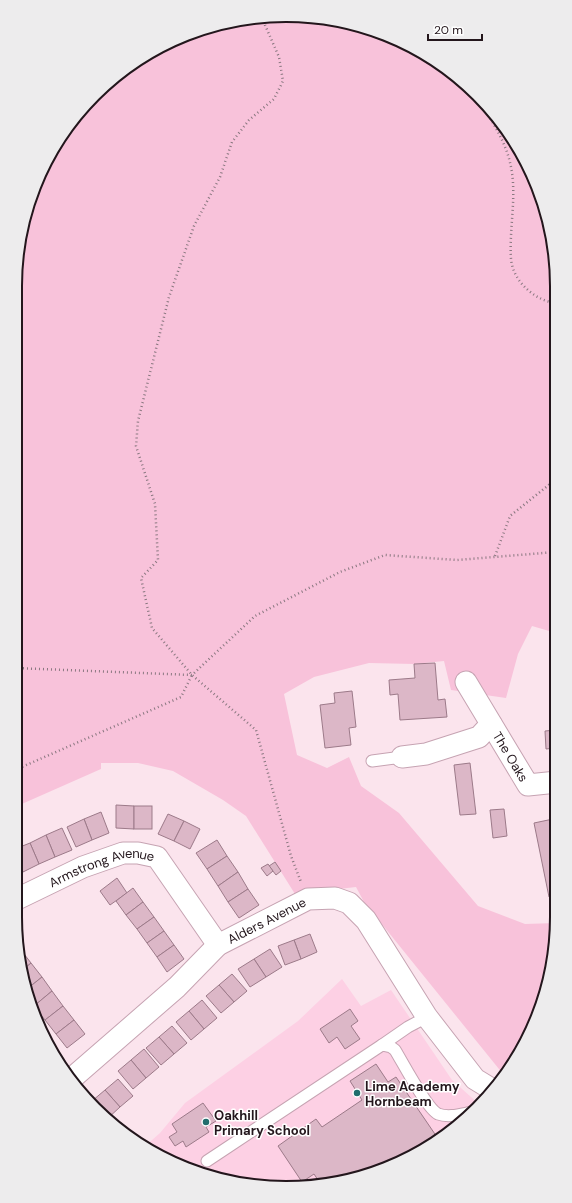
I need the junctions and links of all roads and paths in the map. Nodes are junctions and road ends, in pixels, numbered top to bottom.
1 (265, 23) edge
2 (493, 122) edge
3 (550, 302) edge
4 (550, 485) edge
5 (550, 552) edge
6 (494, 556) junction
7 (22, 668) edge
8 (192, 675) junction
9 (466, 682) dead end
10 (491, 724) junction
11 (402, 757) joint
12 (372, 761) dead end
13 (22, 767) edge
14 (550, 783) edge
15 (22, 897) edge
16 (308, 899) junction
17 (218, 945) junction
18 (427, 1017) junction
19 (382, 1046) junction
20 (75, 1076) edge
21 (488, 1087) edge
22 (460, 1115) edge
23 (207, 1161) dead end

1 - 8 path
2 - 3 path
4 - 6 path
5 - 6 path
6 - 8 path
7 - 8 path
8 - 13 path
8 - 16 path
9 - 10 street, The Oaks
10 - 11 street, The Oaks
10 - 14 street, The Oaks
11 - 12 lane
15 - 17 street, Armstrong Avenue
16 - 17 street, Alders Avenue
16 - 18 street, Alders Avenue
17 - 20 street, Alders Avenue
18 - 19 lane
18 - 21 street, Alders Avenue
19 - 22 lane
19 - 23 lane

